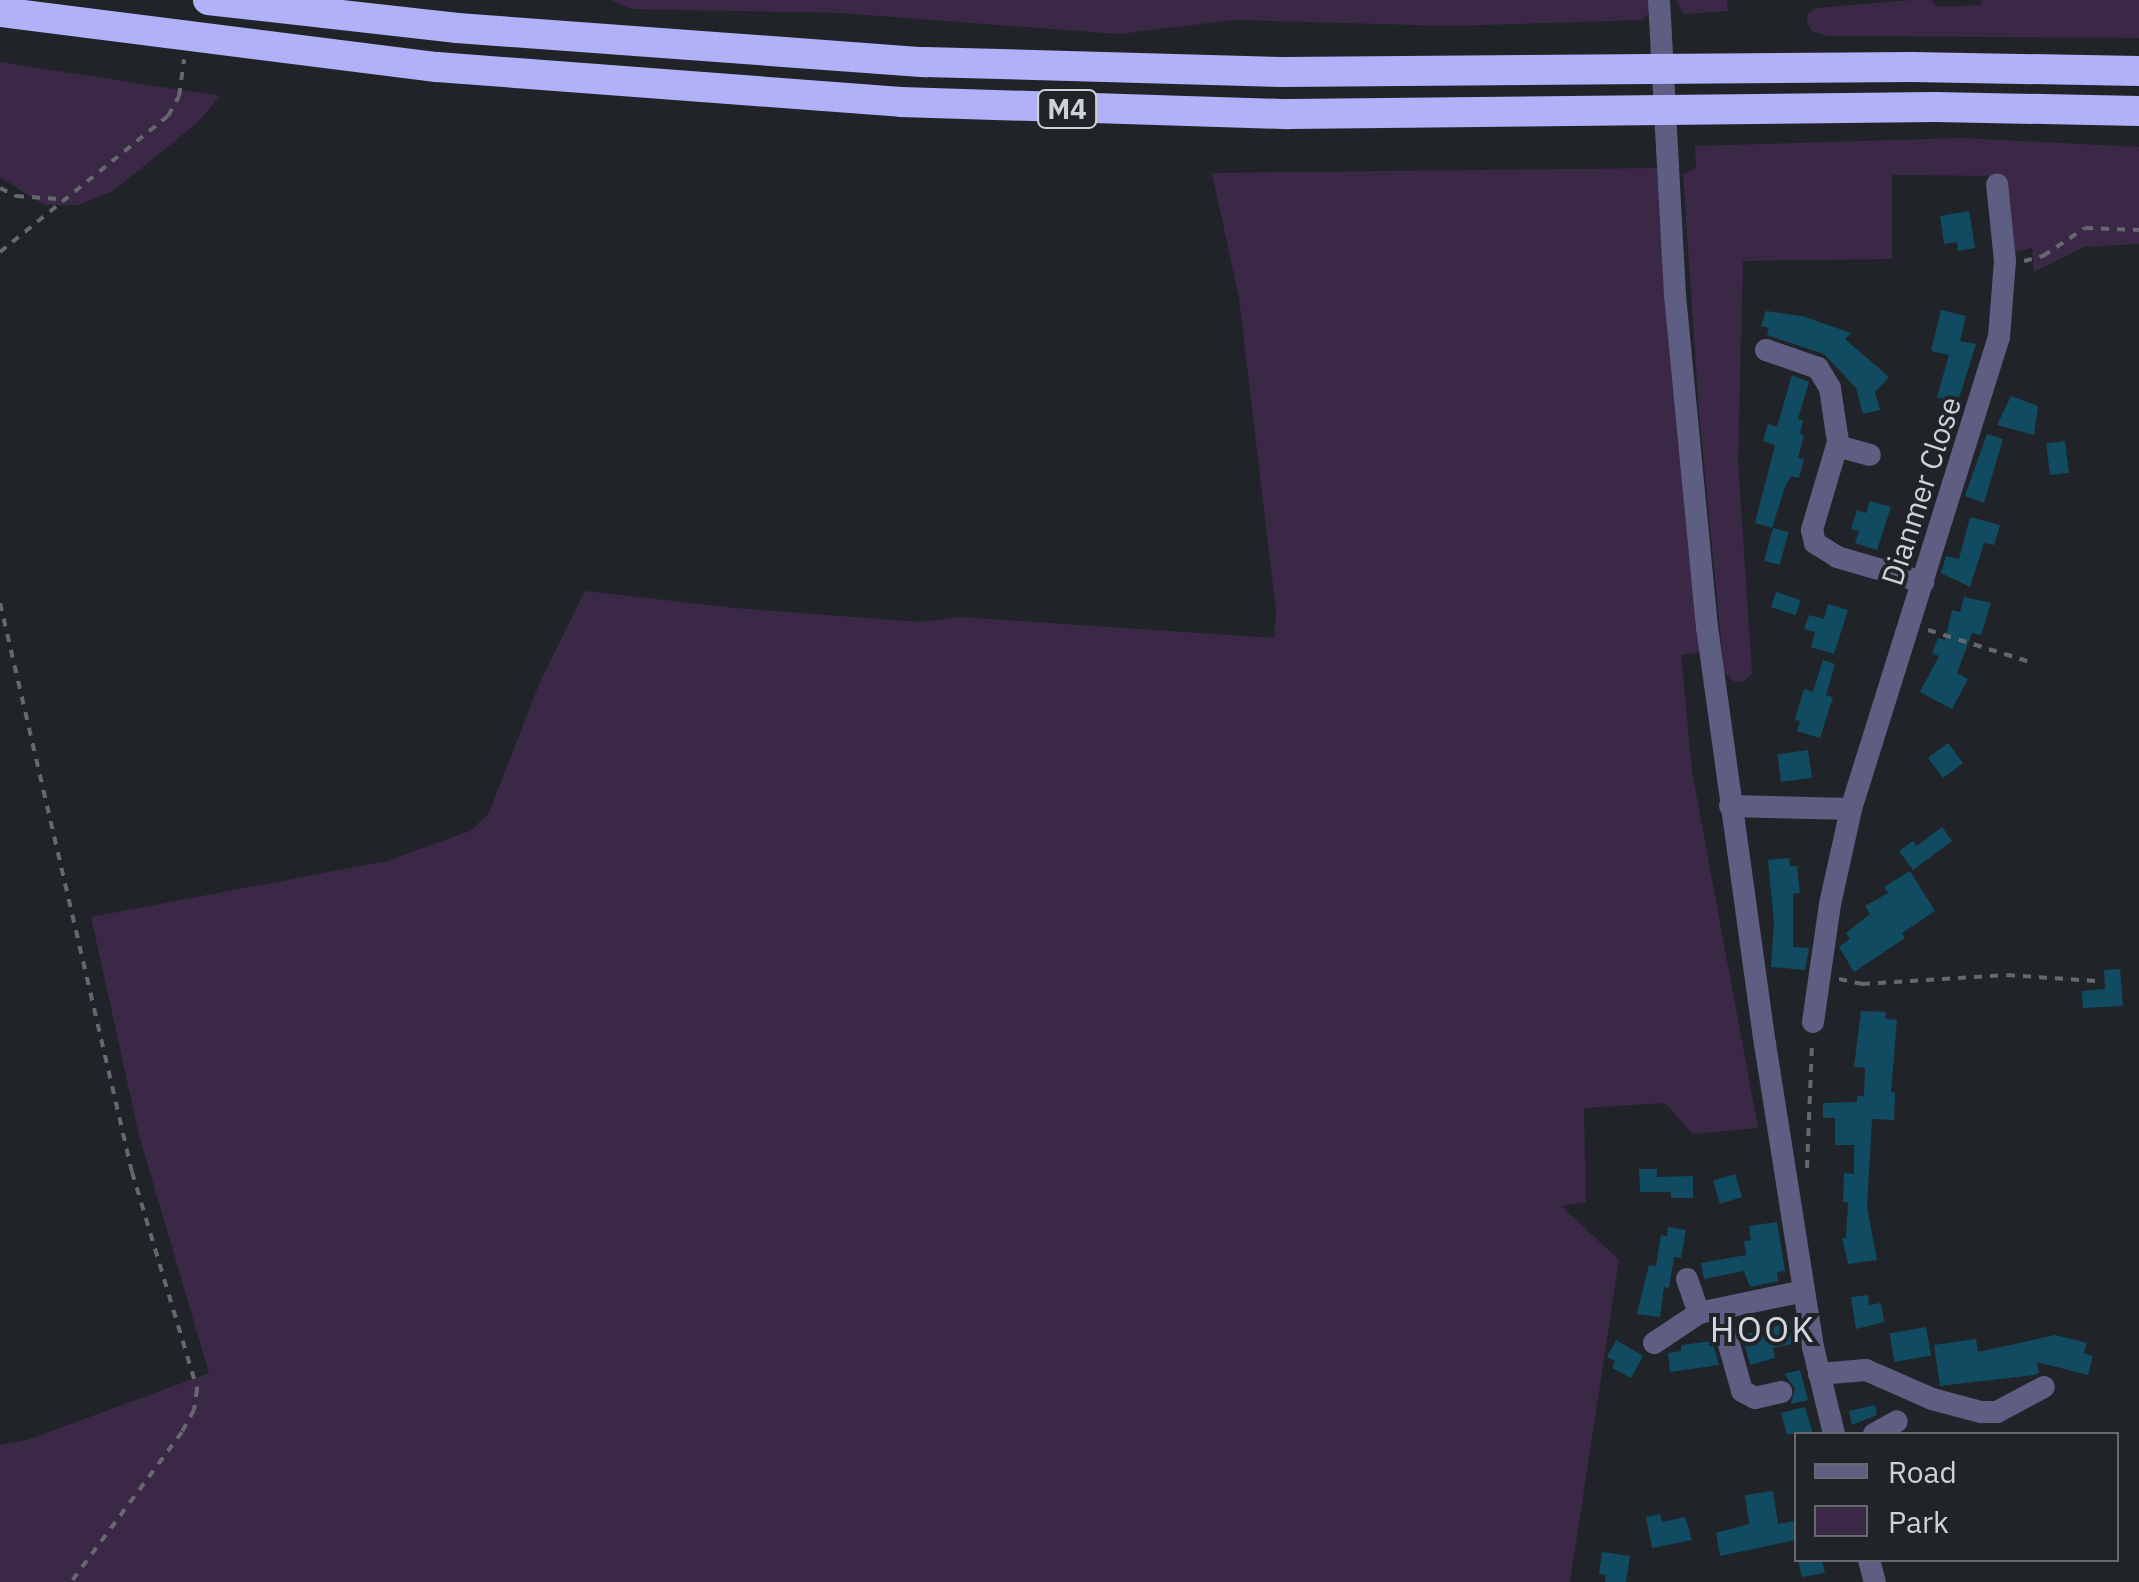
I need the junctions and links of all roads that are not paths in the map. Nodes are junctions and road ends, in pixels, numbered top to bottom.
1 (208, 0) edge
2 (1659, 3) edge
3 (0, 12) edge
4 (2139, 71) edge
5 (2139, 112) edge
6 (1997, 184) dead end
7 (1766, 350) dead end
8 (1837, 446) junction
9 (1870, 455) dead end
10 (1923, 582) junction
11 (1730, 806) junction
12 (1851, 809) junction
13 (1813, 1022) road end
14 (1687, 1279) dead end
15 (1804, 1291) junction
16 (1709, 1311) junction
17 (1654, 1343) dead end
18 (1819, 1374) junction
19 (2044, 1387) dead end
20 (1781, 1392) dead end
21 (1897, 1421) dead end
22 (1834, 1432) edge
23 (1878, 1432) edge

1 - 4 highway, M4
2 - 11 street
3 - 5 highway, M4
6 - 10 street, Dianmer Close
7 - 8 street
8 - 9 street
8 - 10 street
10 - 12 street, Dianmer Close
11 - 12 street
11 - 15 street
12 - 13 street, Dianmer Close
14 - 16 street
15 - 16 street
15 - 18 street
16 - 17 street
16 - 20 street
18 - 19 street
18 - 22 street
21 - 23 street

